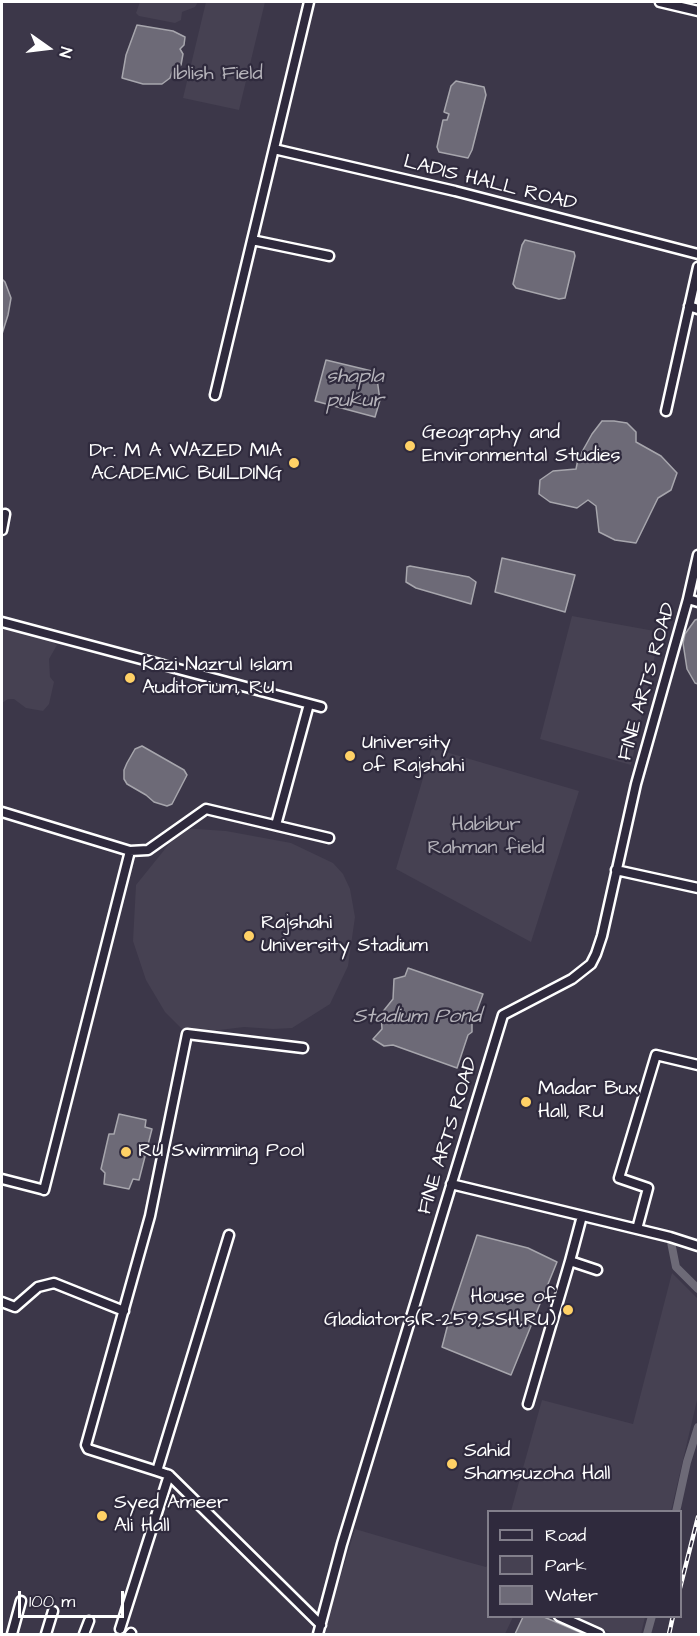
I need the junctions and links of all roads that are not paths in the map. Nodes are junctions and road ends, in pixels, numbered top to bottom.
1 (309, 2) edge
2 (660, 2) edge
3 (699, 11) edge
4 (274, 148) junction
5 (252, 240) junction
6 (699, 254) edge
7 (329, 256) dead end
8 (699, 267) edge
9 (689, 306) junction
10 (699, 309) edge
11 (215, 395) dead end
12 (666, 411) dead end
13 (5, 514) dead end
14 (2, 530) edge
15 (699, 555) edge
16 (688, 599) junction
17 (699, 602) edge
18 (2, 622) edge
19 (309, 704) junction
20 (321, 707) dead end
21 (2, 812) edge
22 (276, 825) junction
23 (329, 838) dead end
24 (130, 851) junction
25 (616, 870) junction
26 (699, 888) edge
27 (303, 1048) dead end
28 (699, 1065) edge
29 (2, 1179) edge
30 (451, 1184) junction
31 (582, 1215) junction
32 (637, 1229) junction
33 (229, 1235) dead end
34 (699, 1246) edge
35 (570, 1261) junction
36 (597, 1270) dead end
37 (2, 1302) edge
38 (124, 1311) junction
39 (528, 1404) dead end
40 (157, 1471) junction
41 (169, 1475) junction
42 (21, 1601) dead end
43 (53, 1611) dead end
44 (561, 1618) edge
45 (89, 1621) dead end
46 (321, 1625) junction
47 (120, 1629) dead end
48 (12, 1635) edge
49 (46, 1635) edge
50 (84, 1635) edge
51 (318, 1635) edge
52 (599, 1635) edge

1 - 4 street
2 - 3 street
4 - 5 street
4 - 6 street, LADIS HALL ROAD
5 - 7 street
5 - 11 street
8 - 9 street
9 - 10 street
9 - 12 street
13 - 14 street
15 - 16 street
16 - 17 street, FINE ARTS ROAD
16 - 25 street, FINE ARTS ROAD
18 - 19 street
19 - 20 street
19 - 22 street
21 - 24 street
22 - 23 street
22 - 24 street
24 - 29 street
25 - 26 street
25 - 30 street, FINE ARTS ROAD
27 - 38 street
28 - 32 street
30 - 31 street
30 - 46 street, FINE ARTS ROAD
31 - 32 street
31 - 35 street
32 - 34 street
33 - 40 street
35 - 36 street
35 - 39 street
37 - 38 street
38 - 40 street
40 - 41 street
41 - 46 street
41 - 47 street
42 - 48 street
43 - 49 street
44 - 52 street
45 - 50 street
46 - 51 street, FINE ARTS ROAD

